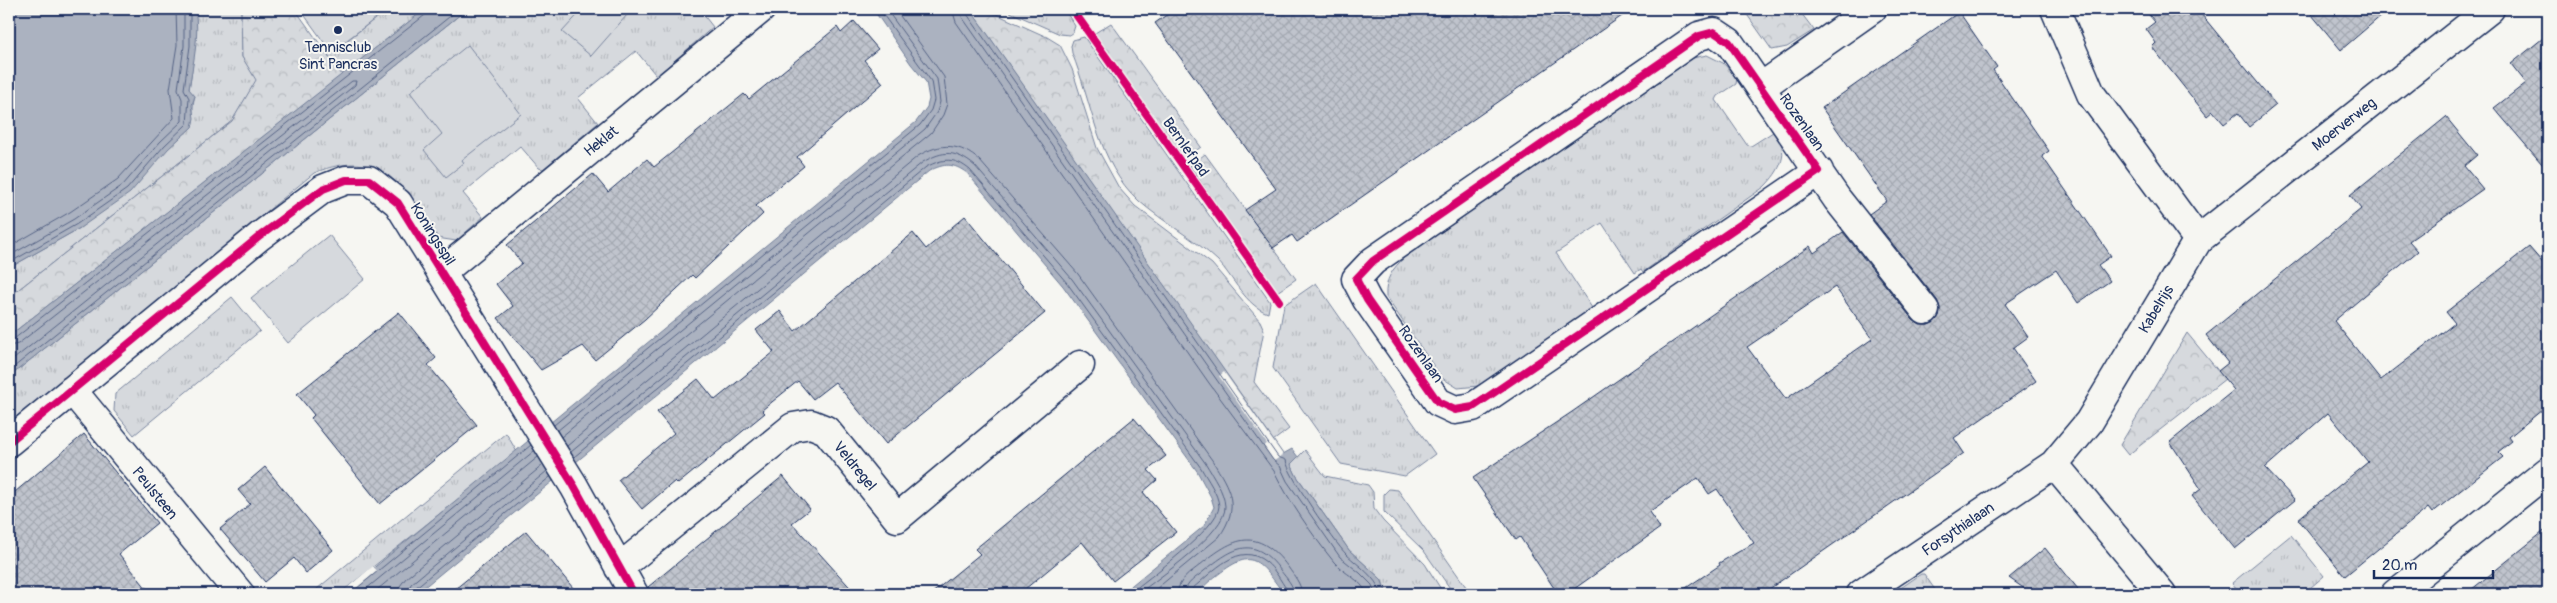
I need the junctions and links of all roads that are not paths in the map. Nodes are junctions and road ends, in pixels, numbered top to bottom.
1 (761, 9) edge
2 (1872, 9) edge
3 (2055, 9) edge
4 (2490, 9) edge
5 (1761, 86) junction
6 (1819, 171) junction
7 (2198, 240) junction
8 (441, 272) junction
9 (1925, 310) dead end
10 (1080, 365) dead end
11 (72, 390) junction
12 (9, 442) edge
13 (2054, 464) junction
14 (2548, 471) edge
15 (619, 568) junction
16 (240, 594) edge
17 (634, 594) edge
18 (1861, 594) edge
19 (2162, 594) edge
20 (2395, 594) edge

1 - 8 street, Heklat
2 - 5 street, Rozenlaan
3 - 7 street
4 - 7 street, Moerverweg
5 - 6 street, Rozenlaan
5 - 6 street, Rozenlaan
6 - 9 street
7 - 13 street, Kabelrijs
8 - 11 street, Koningsspil
8 - 15 street, Koningsspil
10 - 15 street, Veldregel
11 - 12 street, Koningsspil
11 - 16 street, Peulsteen
13 - 18 street, Forsythialaan
13 - 19 street
14 - 20 street
15 - 17 street, Koningsspil

